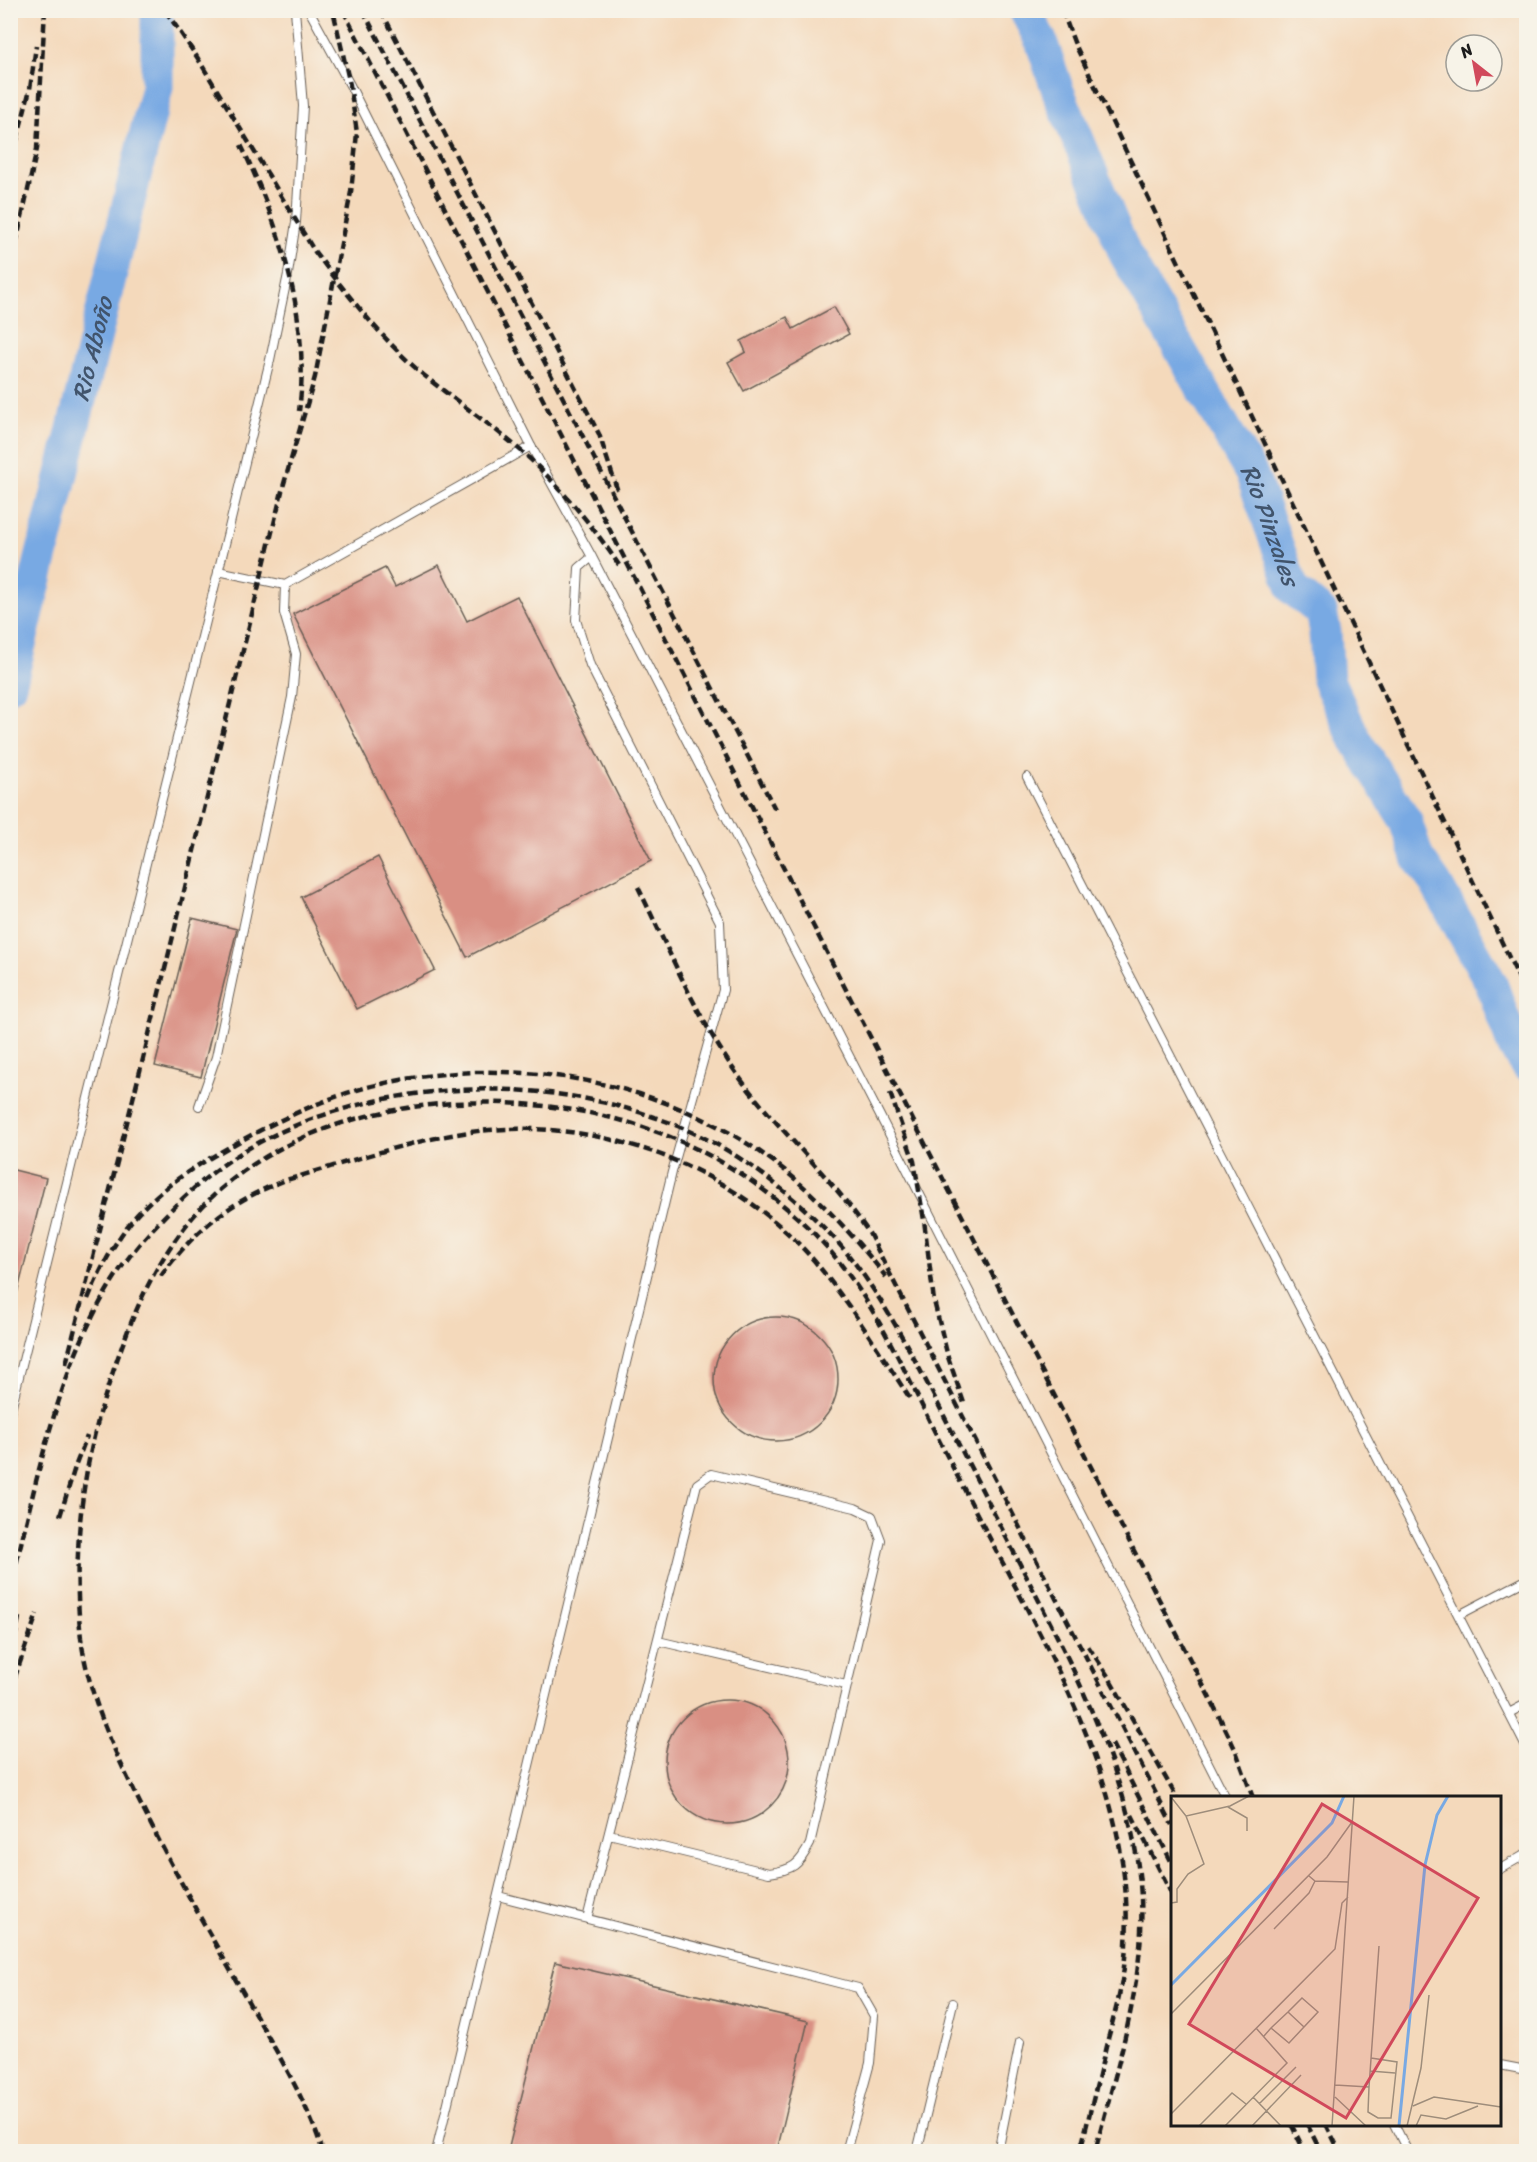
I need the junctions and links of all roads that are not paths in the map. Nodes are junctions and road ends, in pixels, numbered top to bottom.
1 (295, 10) edge
2 (309, 10) edge
3 (531, 446) junction
4 (592, 557) junction
5 (218, 571) junction
6 (285, 585) junction
7 (1027, 777) dead end
8 (199, 1106) dead end
9 (10, 1413) edge
10 (1527, 1580) edge
11 (1459, 1615) junction
12 (658, 1641) junction
13 (846, 1685) junction
14 (1527, 1704) edge
15 (1509, 1713) junction
16 (1527, 1747) edge
17 (1225, 1796) edge
18 (609, 1834) junction
19 (1527, 1854) edge
20 (1501, 1868) edge
21 (498, 1896) junction
22 (587, 1919) junction
23 (953, 2003) dead end
24 (1020, 2042) dead end
25 (1501, 2066) edge
26 (1527, 2070) edge
27 (1395, 2126) edge
28 (436, 2151) edge
29 (846, 2151) edge
30 (917, 2151) edge
31 (998, 2151) edge
32 (1408, 2151) edge

1 - 5 lane
2 - 3 lane
3 - 4 lane
3 - 6 lane
4 - 17 lane
4 - 21 lane
5 - 6 lane
5 - 9 lane
6 - 8 lane
7 - 11 lane
10 - 11 lane
11 - 15 lane
12 - 13 lane
12 - 13 lane
12 - 18 lane
13 - 18 lane
14 - 15 lane
15 - 16 lane
18 - 22 lane
19 - 20 lane
21 - 22 lane
21 - 28 lane
22 - 29 lane
23 - 30 lane
24 - 31 lane
25 - 26 lane
27 - 32 lane

